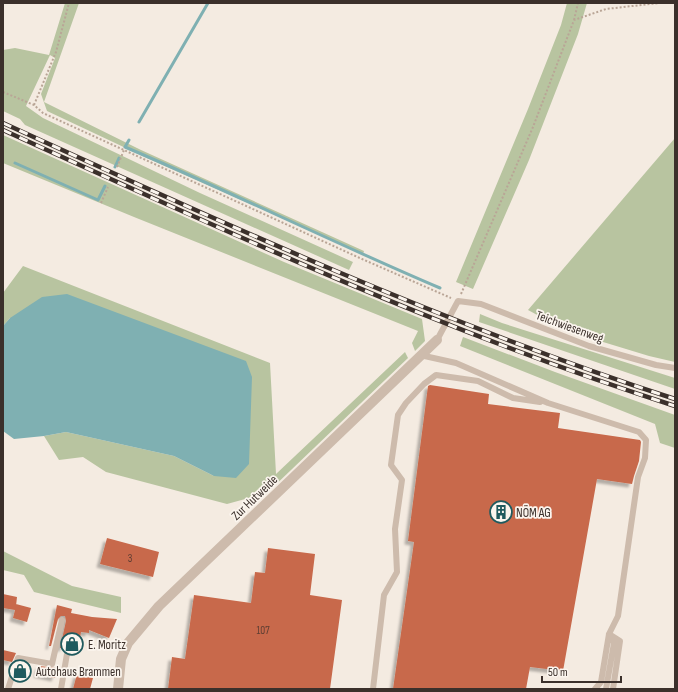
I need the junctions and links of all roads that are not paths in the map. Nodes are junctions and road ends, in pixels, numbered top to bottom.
1 (437, 340) joint
2 (420, 355) junction
3 (675, 368) edge
4 (548, 403) junction
5 (62, 620) dead end
6 (609, 634) junction
7 (68, 648) dead end
8 (8, 689) edge
9 (61, 689) edge
10 (118, 689) edge
11 (374, 689) edge
12 (595, 689) edge
13 (606, 689) edge
14 (613, 689) edge

1 - 2 street, Zur Hutweide
1 - 3 lane, Teichwiesenweg
2 - 4 lane
2 - 10 street, Zur Hutweide
4 - 6 lane
4 - 11 lane
5 - 8 lane
6 - 12 lane
6 - 13 lane
6 - 14 lane
7 - 9 lane

